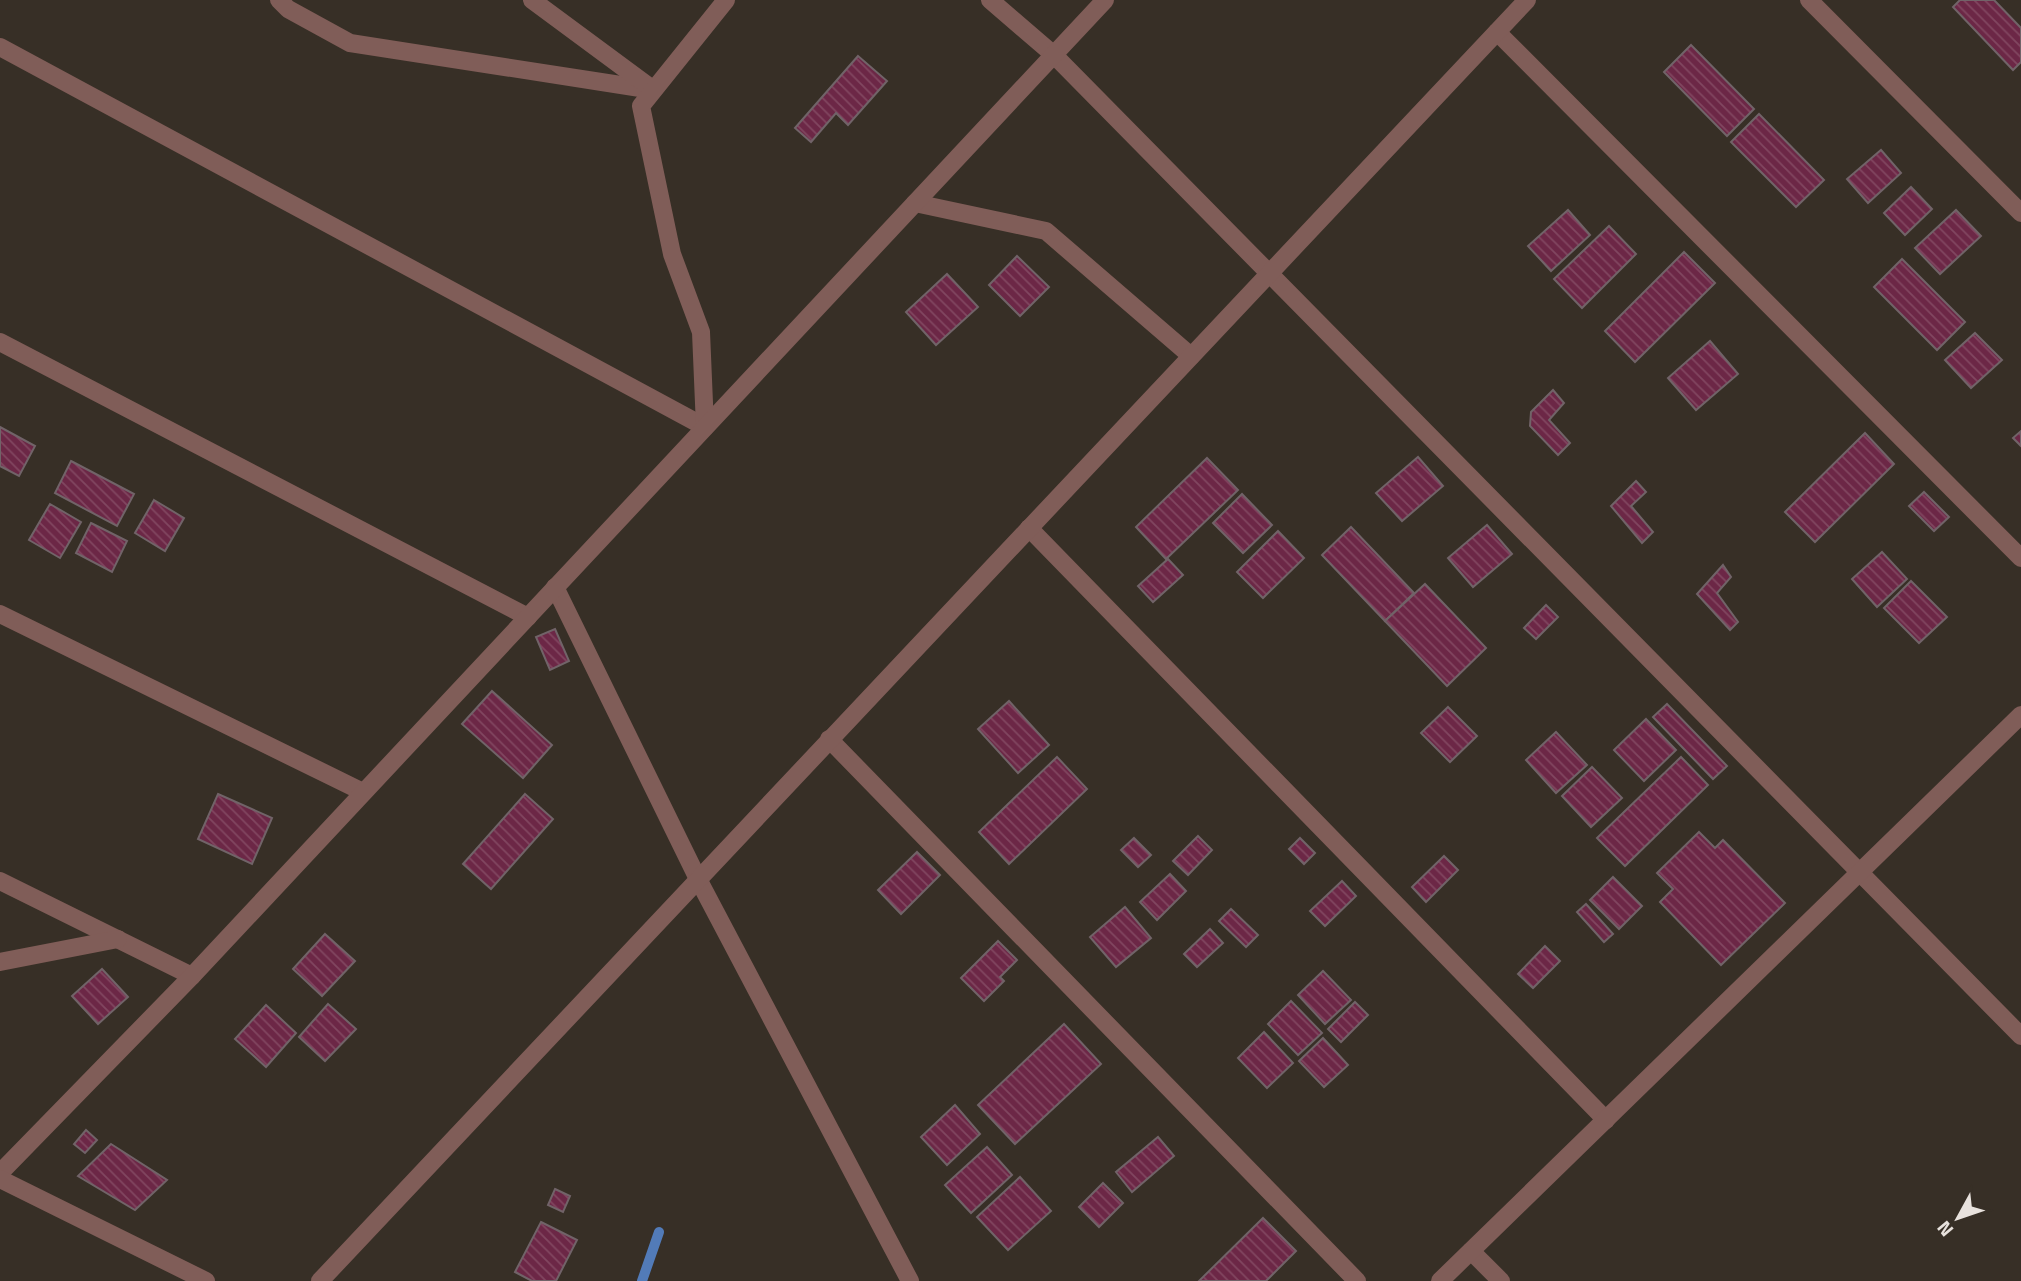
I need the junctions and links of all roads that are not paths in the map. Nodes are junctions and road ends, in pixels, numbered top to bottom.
1 (279, 0) edge
2 (532, 0) edge
3 (726, 0) edge
4 (989, 0) edge
5 (1105, 0) edge
6 (1527, 0) edge
7 (1809, 0) edge
8 (1497, 33) junction
9 (0, 47) edge
10 (1054, 55) junction
11 (653, 90) junction
12 (915, 203) junction
13 (2021, 213) edge
14 (1269, 274) junction
15 (0, 342) edge
16 (1191, 356) junction
17 (705, 427) junction
18 (1029, 528) junction
19 (2021, 558) edge
20 (555, 587) junction
21 (0, 614) edge
22 (527, 617) junction
23 (2021, 715) edge
24 (829, 739) junction
25 (363, 792) junction
26 (1859, 873) junction
27 (698, 879) junction
28 (0, 881) edge
29 (118, 939) junction
30 (0, 962) edge
31 (192, 975) junction
32 (2021, 1036) edge
33 (1606, 1120) junction
34 (0, 1173) edge
35 (0, 1179) edge
36 (1471, 1251) junction
37 (206, 1281) edge
38 (320, 1281) edge
39 (910, 1281) edge
40 (1357, 1281) edge
41 (1440, 1281) edge
42 (1501, 1281) edge

1 - 11 street
2 - 11 street
3 - 11 street
4 - 10 street
5 - 10 street
6 - 8 street
7 - 13 street
8 - 14 street
8 - 19 street
9 - 17 street
10 - 12 street
10 - 14 street
11 - 17 street
12 - 16 street
12 - 17 street
14 - 16 street
14 - 26 street
15 - 22 street
16 - 18 street
17 - 20 street
18 - 24 street
18 - 33 street
20 - 22 street
20 - 27 street
21 - 25 street
22 - 25 street
23 - 26 street
24 - 27 street
24 - 40 street
25 - 31 street
26 - 32 street
26 - 33 street
27 - 38 street
27 - 39 street
28 - 29 street
29 - 30 street
29 - 31 street
31 - 34 street
33 - 36 street
35 - 37 street
36 - 41 street
36 - 42 street

